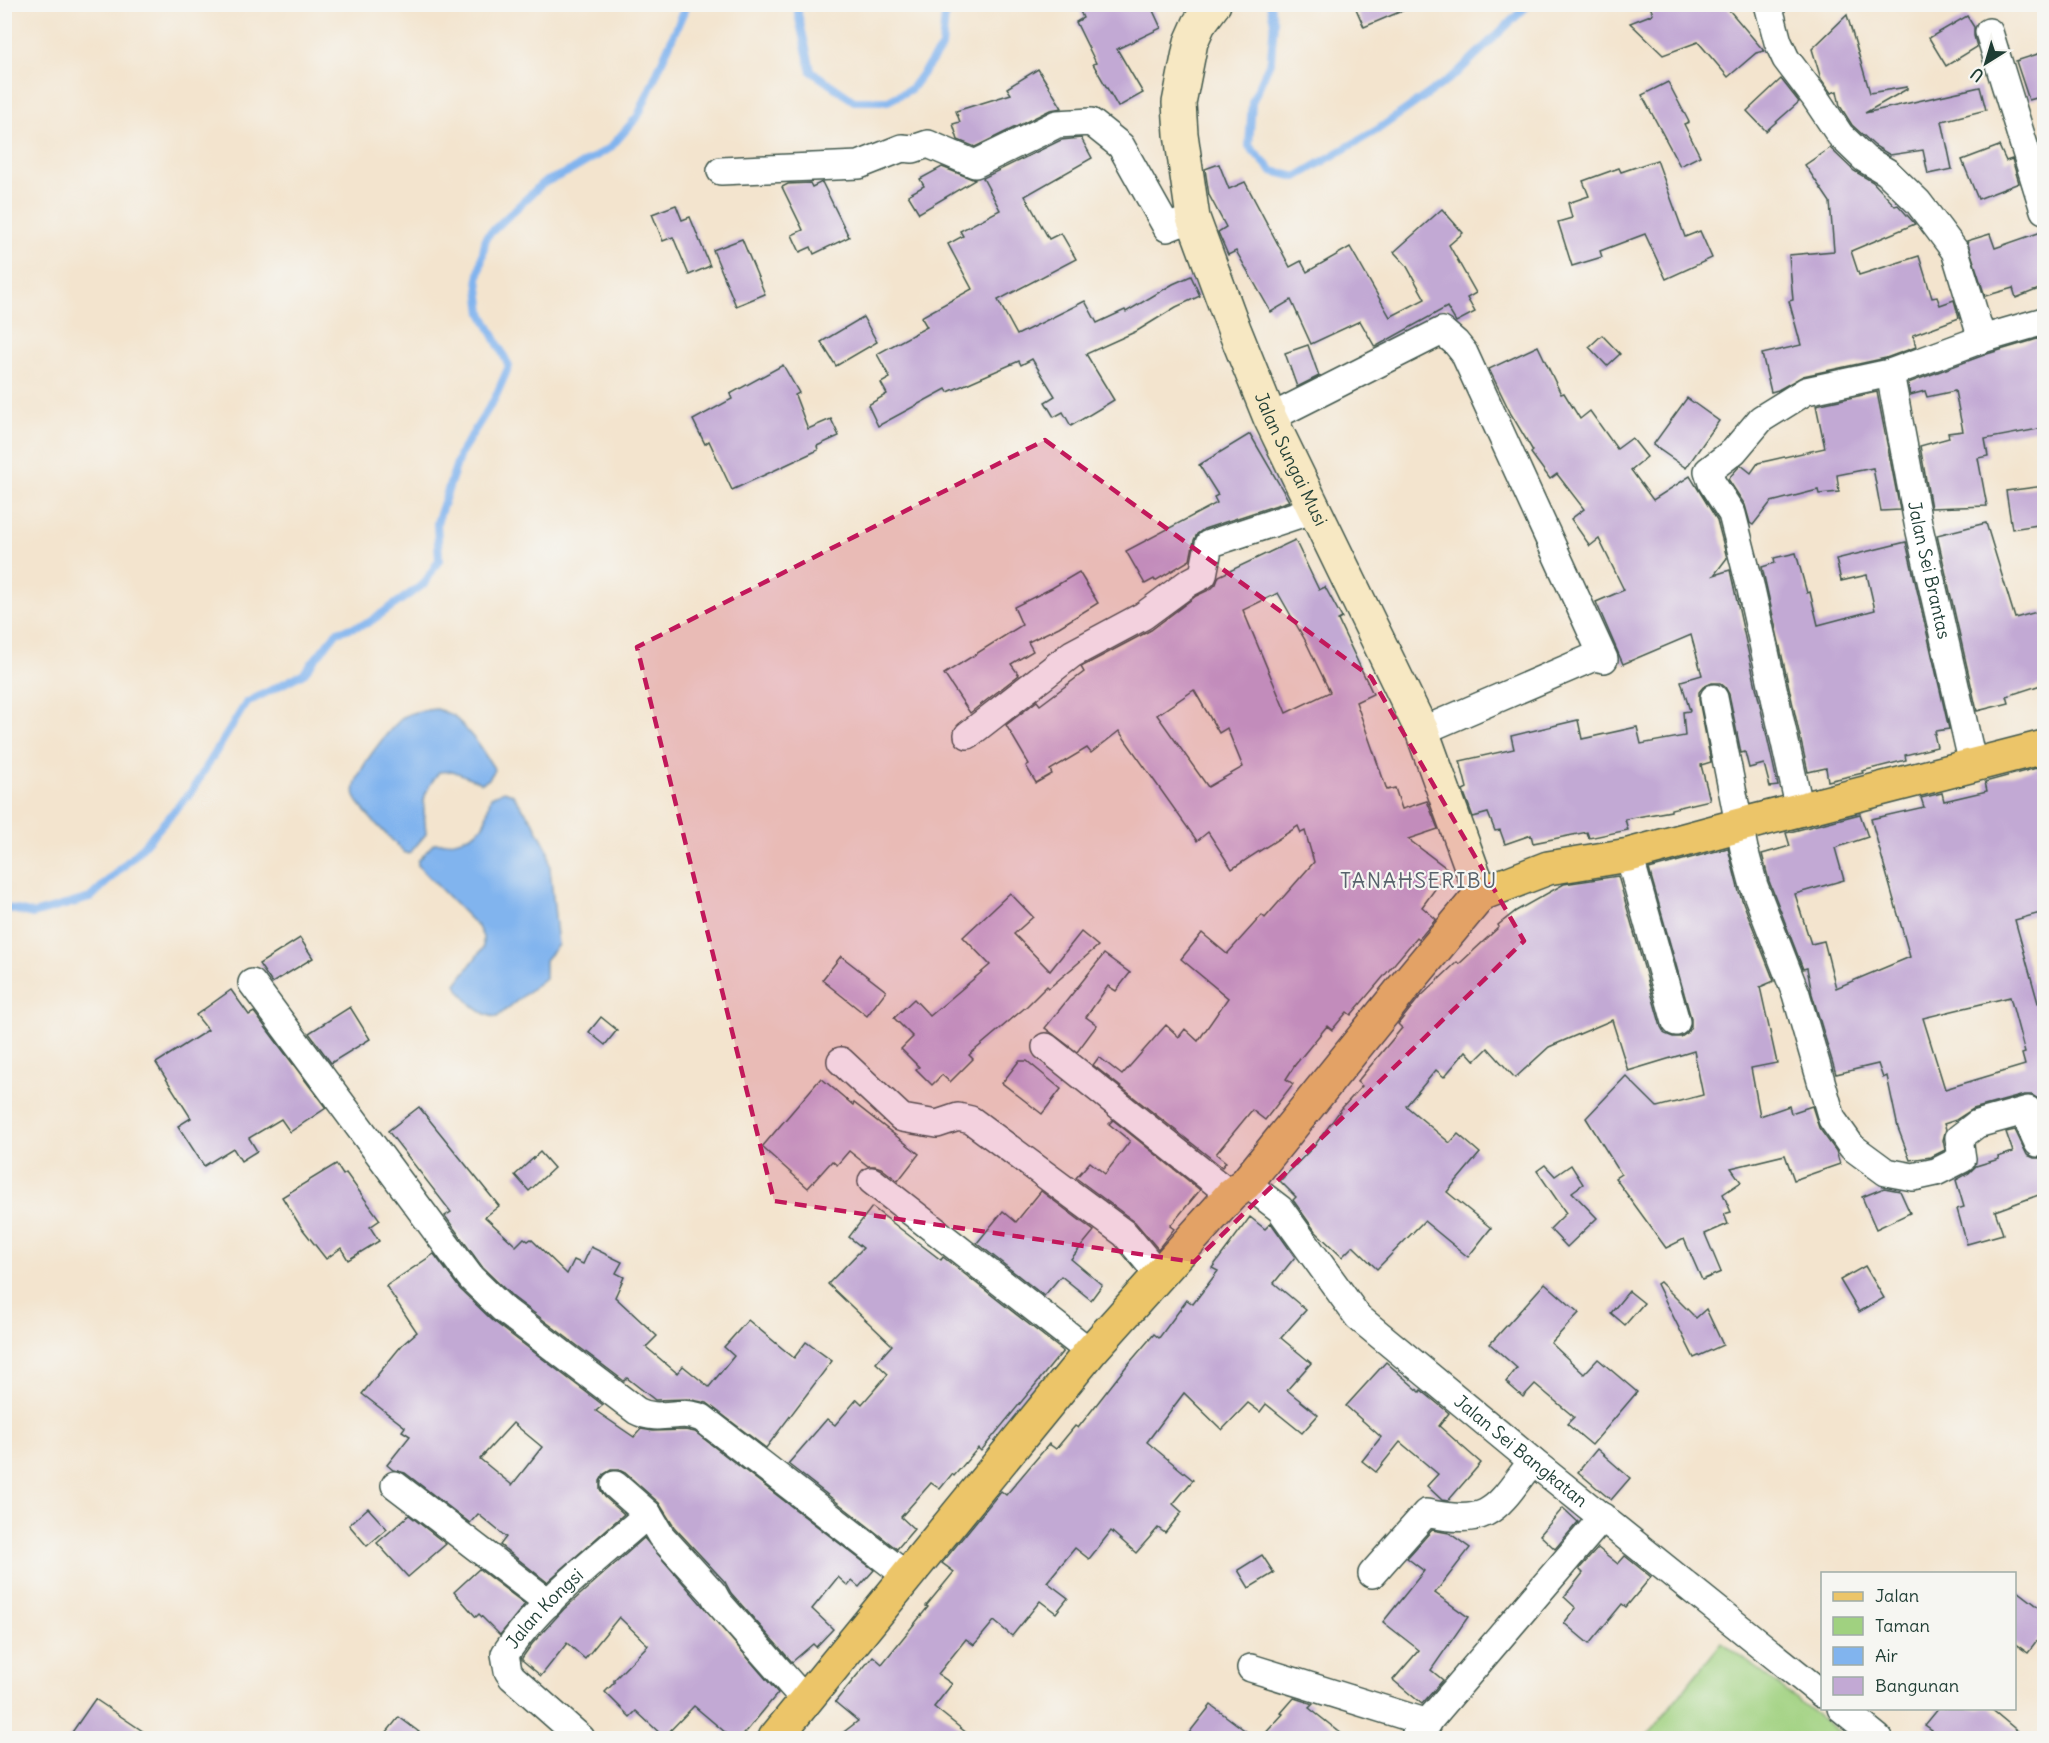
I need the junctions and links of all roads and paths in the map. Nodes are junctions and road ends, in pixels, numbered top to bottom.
1 (1768, 4) edge
2 (1211, 7) edge
3 (1989, 32) dead end
4 (721, 171) dead end
5 (2044, 210) edge
6 (1193, 218) junction
7 (2044, 321) edge
8 (1982, 339) junction
9 (1890, 373) junction
10 (1269, 418) junction
11 (1315, 509) junction
12 (1714, 698) dead end
13 (1422, 732) junction
14 (968, 735) dead end
15 (2044, 747) edge
16 (1973, 765) junction
17 (1800, 810) junction
18 (1740, 825) junction
19 (1629, 855) junction
20 (1481, 894) junction
21 (252, 983) dead end
22 (1676, 1022) dead end
23 (1046, 1047) dead end
24 (841, 1062) dead end
25 (2044, 1142) edge
26 (872, 1181) dead end
27 (1239, 1189) junction
28 (1159, 1275) junction
29 (1090, 1352) junction
30 (1532, 1461) junction
31 (395, 1485) dead end
32 (615, 1485) dead end
33 (648, 1514) junction
34 (1603, 1517) junction
35 (1372, 1574) dead end
36 (908, 1578) junction
37 (549, 1603) junction
38 (1251, 1668) dead end
39 (1821, 1693) edge
40 (805, 1700) junction
41 (1843, 1710) edge
42 (1421, 1731) edge
43 (581, 1738) edge
44 (775, 1738) edge
45 (1878, 1738) edge

1 - 8 street
2 - 6 main road, Jalan Sungai Musi
3 - 5 street
4 - 6 street
6 - 10 main road, Jalan Sungai Musi
7 - 8 street
8 - 9 street
9 - 16 street, Jalan Sei Brantas
9 - 17 street
10 - 11 main road, Jalan Sungai Musi
10 - 13 street
11 - 13 main road, Jalan Sungai Musi
11 - 14 street
12 - 18 street
13 - 20 main road, Jalan Sungai Musi
15 - 16 main road
16 - 17 main road
17 - 18 main road
18 - 19 main road
18 - 25 street
19 - 20 main road
19 - 22 street
20 - 27 main road
21 - 36 street
23 - 27 street, Jalan Sei Bangkatan
24 - 28 street
26 - 29 street
27 - 28 main road
27 - 30 street, Jalan Sei Bangkatan
28 - 29 main road
29 - 36 main road
30 - 34 street, Jalan Sei Bangkatan
30 - 35 street
31 - 37 street
32 - 33 street
33 - 37 street, Jalan Kongsi
33 - 40 street
34 - 39 street, Jalan Sei Bangkatan
34 - 42 street
36 - 40 main road
37 - 43 street, Jalan Kongsi
38 - 42 street
40 - 44 main road
41 - 45 street

